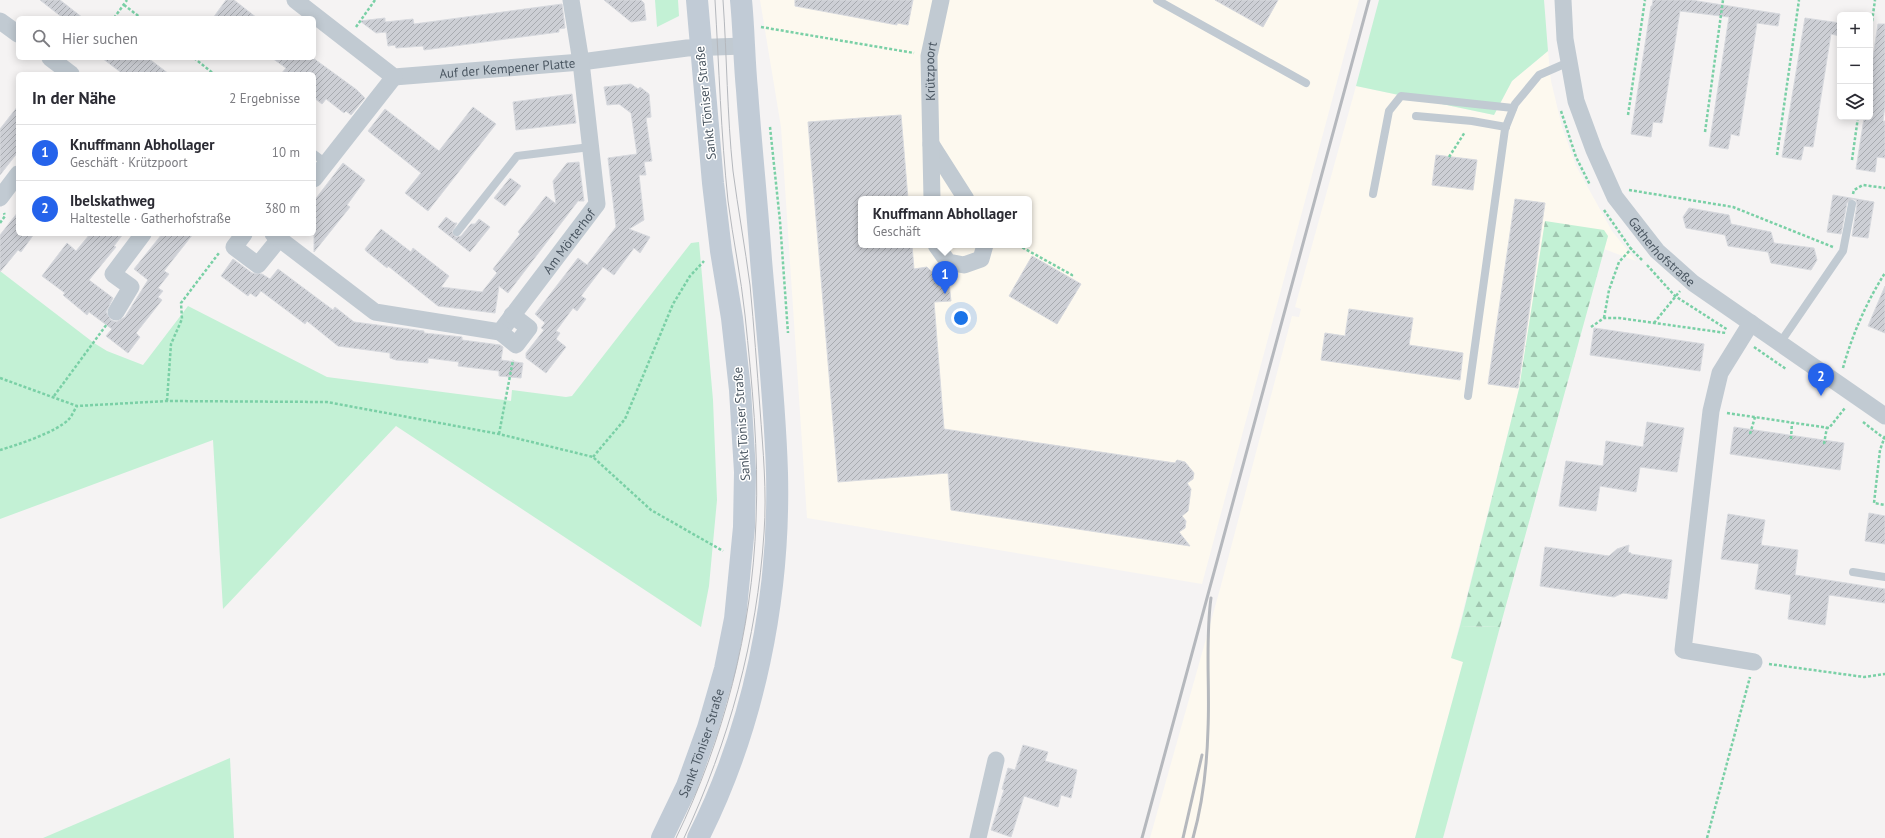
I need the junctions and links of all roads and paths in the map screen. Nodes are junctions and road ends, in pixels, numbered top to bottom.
1 (127, 0) edge
2 (295, 0) edge
3 (376, 0) edge
4 (572, 0) edge
5 (697, 0) edge
6 (741, 0) edge
7 (941, 0) edge
8 (1157, 0) edge
9 (1563, 0) edge
10 (1645, 0) edge
11 (1723, 0) edge
12 (1799, 0) edge
13 (1875, 0) edge
14 (124, 4) junction
15 (1873, 14) edge
16 (115, 16) edge
17 (139, 16) edge
18 (316, 16) edge
19 (316, 16) edge
20 (0, 20) edge
21 (743, 23) junction
22 (16, 32) edge
23 (346, 39) junction
24 (744, 46) junction
25 (700, 48) junction
26 (929, 56) junction
27 (53, 60) edge
28 (196, 60) edge
29 (581, 62) junction
30 (1570, 62) junction
31 (68, 72) edge
32 (212, 72) edge
33 (394, 77) junction
34 (1306, 83) dead end
35 (1513, 108) junction
36 (1628, 115) dead end
37 (1416, 116) dead end
38 (1858, 120) edge
39 (1472, 121) junction
40 (1506, 126) junction
41 (1705, 132) dead end
42 (931, 144) junction
43 (590, 147) junction
44 (1777, 155) dead end
45 (1449, 157) dead end
46 (320, 159) edge
47 (1852, 160) dead end
48 (316, 172) edge
49 (16, 177) edge
50 (1611, 187) junction
51 (1885, 188) edge
52 (1374, 194) dead end
53 (932, 196) edge
54 (964, 196) edge
55 (0, 198) edge
56 (1852, 204) joint
57 (457, 232) dead end
58 (141, 236) edge
59 (242, 236) edge
60 (276, 237) edge
61 (1646, 237) junction
62 (223, 248) dead end
63 (938, 248) edge
64 (984, 248) edge
65 (1023, 248) edge
66 (1843, 251) junction
67 (708, 266) dead end
68 (1885, 273) edge
69 (1070, 278) dead end
70 (1674, 297) dead end
71 (116, 312) joint
72 (512, 315) junction
73 (1604, 318) junction
74 (1653, 323) junction
75 (1751, 324) junction
76 (1590, 327) dead end
77 (500, 332) junction
78 (1732, 333) dead end
79 (1780, 343) junction
80 (516, 345) junction
81 (0, 378) edge
82 (1839, 384) junction
83 (54, 396) junction
84 (1468, 396) dead end
85 (1855, 396) junction
86 (167, 402) junction
87 (77, 406) junction
88 (1711, 410) junction
89 (1885, 416) edge
90 (1755, 417) junction
91 (1792, 422) junction
92 (1828, 427) junction
93 (500, 434) junction
94 (1750, 434) dead end
95 (1885, 436) edge
96 (1791, 439) dead end
97 (1824, 444) dead end
98 (0, 450) edge
99 (592, 457) junction
100 (1885, 504) edge
101 (742, 558) junction
102 (1853, 572) dead end
103 (1885, 577) edge
104 (1754, 662) junction
105 (1885, 674) edge
106 (996, 760) dead end
107 (662, 838) edge
108 (698, 838) edge
109 (978, 838) edge
110 (1707, 838) edge

1 - 14 path
2 - 18 street
3 - 23 path
4 - 29 street, Am Mörterhof
5 - 25 main road, Sankt Töniser Straße
6 - 21 main road
7 - 26 street, Krützpoort
8 - 34 lane
9 - 30 street, Gatherhofstraße
10 - 36 path
11 - 41 path
12 - 44 path
13 - 15 path
14 - 16 path
14 - 17 path
19 - 23 street
20 - 22 street
21 - 24 main road
21 - 26 path
23 - 33 street
24 - 25 street, Auf der Kempener Platte
24 - 108 main road
25 - 29 street, Auf der Kempener Platte
25 - 101 main road, Sankt Töniser Straße
26 - 42 street, Krützpoort
27 - 31 street
28 - 32 path
29 - 33 street, Auf der Kempener Platte
29 - 43 street, Am Mörterhof
30 - 35 lane
30 - 50 street, Gatherhofstraße
33 - 46 street
35 - 40 lane
35 - 52 lane
37 - 39 lane
38 - 47 path
39 - 40 lane
39 - 45 path
40 - 84 lane
42 - 53 street, Krützpoort
42 - 54 street
43 - 57 lane
43 - 72 street, Am Mörterhof
46 - 48 street
49 - 55 street
50 - 61 street, Gatherhofstraße
50 - 66 path
51 - 56 path
56 - 66 lane
58 - 71 street
59 - 60 street
60 - 77 street
61 - 73 path
61 - 75 street, Gatherhofstraße
62 - 86 path
63 - 64 street
65 - 69 path
66 - 79 lane
67 - 99 path
68 - 82 path
70 - 74 path
71 - 83 path
72 - 77 street, Am Mörterhof
72 - 80 street
73 - 74 path
73 - 76 path
74 - 78 path
75 - 79 street, Gatherhofstraße
75 - 88 street
77 - 80 street
79 - 82 street, Gatherhofstraße
80 - 93 path
81 - 83 path
82 - 85 street, Gatherhofstraße
83 - 87 path
85 - 89 street, Gatherhofstraße
85 - 92 path
86 - 87 path
86 - 93 path
87 - 98 path
88 - 90 path
88 - 104 street
90 - 91 path
90 - 94 path
91 - 92 path
91 - 96 path
92 - 97 path
93 - 99 path
95 - 100 path
99 - 101 path
101 - 107 main road, Sankt Töniser Straße
102 - 103 lane
104 - 105 path
104 - 110 path
106 - 109 street

